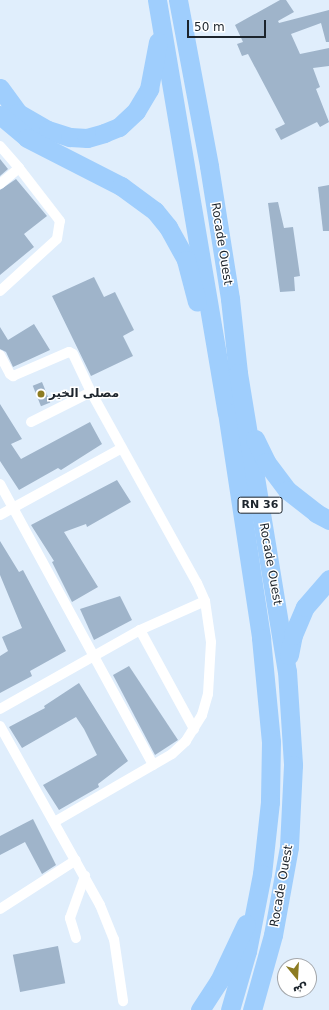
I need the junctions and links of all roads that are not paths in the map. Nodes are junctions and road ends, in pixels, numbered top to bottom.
1 (178, 0) edge
2 (158, 2) edge
3 (0, 88) edge
4 (0, 115) edge
5 (0, 146) edge
6 (19, 168) junction
7 (0, 184) edge
8 (0, 291) edge
9 (0, 355) edge
10 (91, 392) junction
11 (225, 401) junction
12 (244, 412) junction
13 (31, 422) dead end
14 (122, 448) junction
15 (0, 484) edge
16 (12, 508) junction
17 (0, 515) edge
18 (329, 520) edge
19 (329, 579) edge
20 (205, 601) junction
21 (140, 630) junction
22 (92, 656) junction
23 (287, 671) junction
24 (0, 709) edge
25 (0, 726) edge
26 (194, 730) junction
27 (153, 765) junction
28 (54, 822) junction
29 (76, 860) junction
30 (85, 876) junction
31 (257, 906) junction
32 (0, 909) edge
33 (76, 938) dead end
34 (122, 1001) dead end
35 (200, 1010) edge
36 (230, 1010) edge
37 (252, 1010) edge

1 - 12 highway, Rocade Ouest / RN 36
2 - 3 highway
2 - 11 highway, Rocade Ouest
4 - 11 highway
5 - 6 street
6 - 7 street
6 - 8 street
9 - 10 street
10 - 13 street
10 - 14 street
11 - 31 highway, Rocade Ouest
12 - 18 highway
12 - 23 highway, Rocade Ouest / RN 36
14 - 16 street
14 - 20 street
15 - 16 street
16 - 17 street
16 - 22 street
19 - 23 highway
20 - 21 street
20 - 26 street
21 - 22 street
21 - 26 street
22 - 24 street
22 - 27 street
23 - 37 highway, Rocade Ouest / RN 36
25 - 28 street
26 - 27 street
27 - 28 street
28 - 29 street
29 - 30 street
29 - 32 street
30 - 33 street
30 - 34 street
31 - 35 highway
31 - 36 highway, Rocade Ouest

